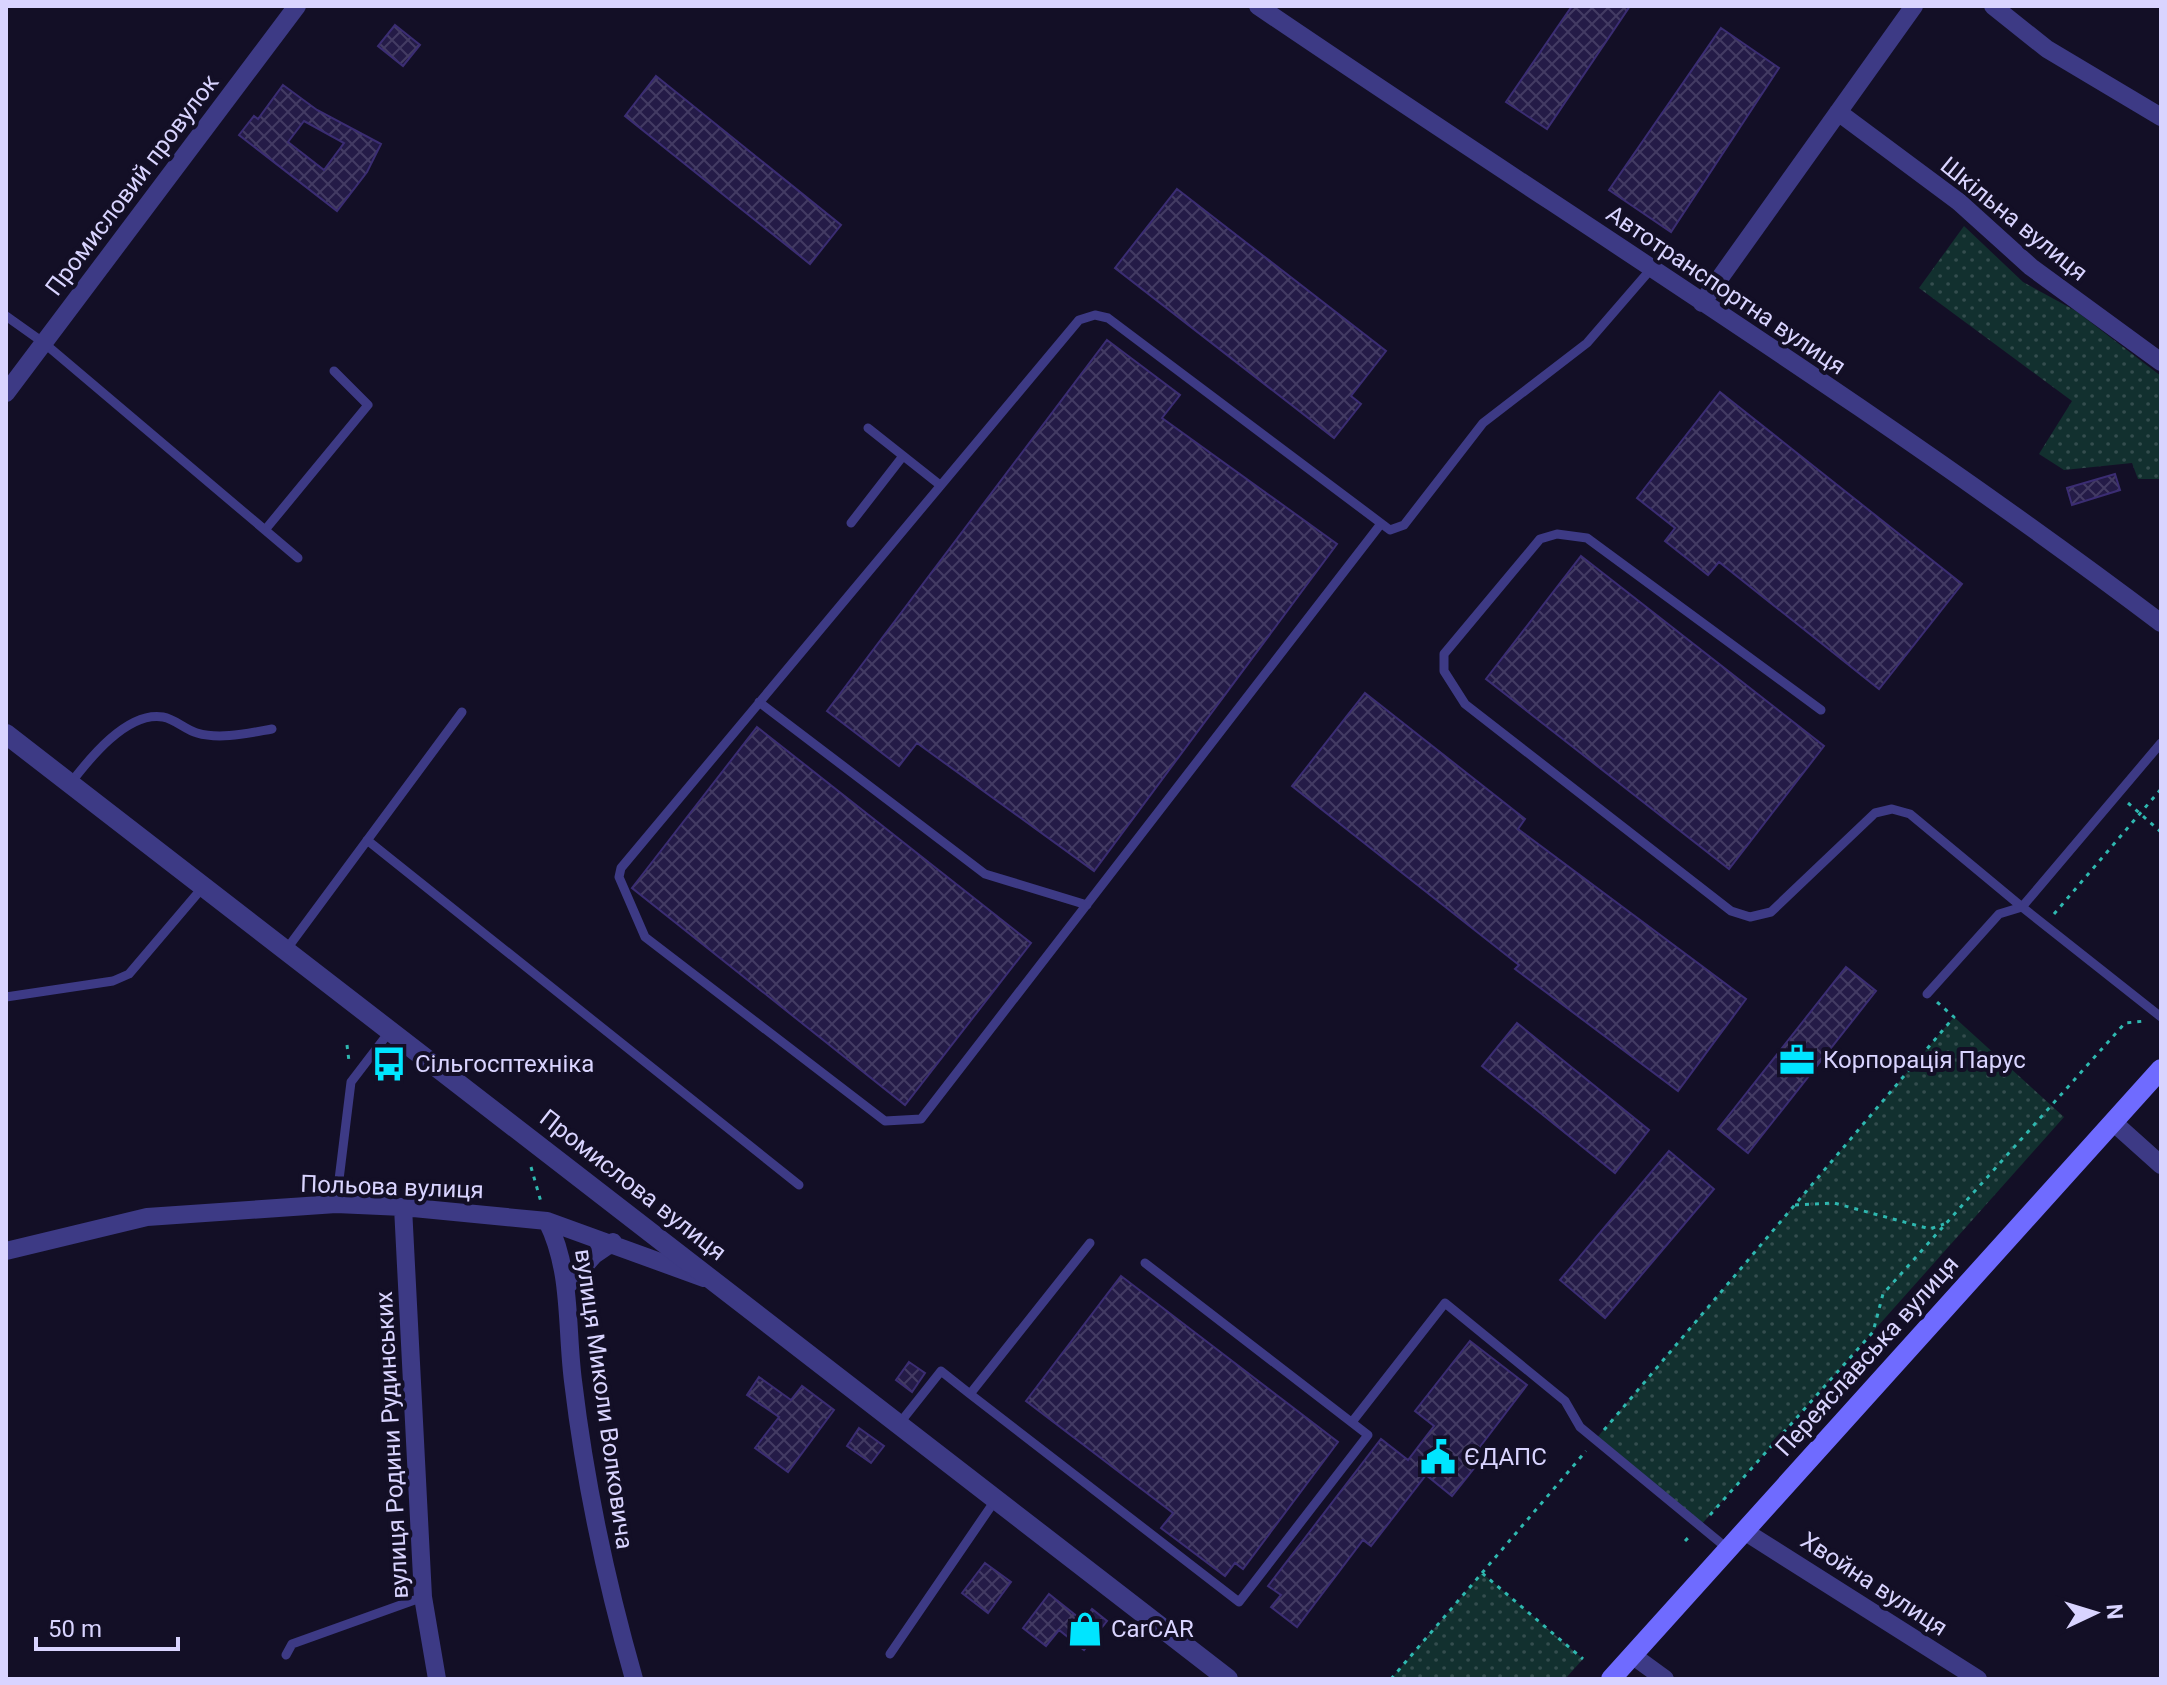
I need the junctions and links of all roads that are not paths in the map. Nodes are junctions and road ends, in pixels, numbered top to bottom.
1 (297, 6) edge
2 (1258, 6) edge
3 (1914, 6) edge
4 (1993, 6) edge
5 (1838, 112) junction
6 (2161, 117) edge
7 (1651, 269) junction
8 (1702, 303) junction
9 (6, 316) edge
10 (44, 343) junction
11 (2161, 362) edge
12 (334, 371) dead end
13 (6, 393) edge
14 (868, 428) dead end
15 (903, 456) junction
16 (940, 485) junction
17 (851, 523) dead end
18 (1380, 525) junction
19 (265, 530) junction
20 (298, 558) dead end
21 (2161, 623) edge
22 (759, 702) junction
23 (1821, 710) dead end
24 (462, 712) dead end
25 (272, 729) dead end
26 (6, 734) edge
27 (2161, 743) edge
28 (70, 784) junction
29 (367, 840) junction
30 (203, 887) junction
31 (1087, 905) junction
32 (2022, 907) junction
33 (286, 950) junction
34 (1927, 994) road end
35 (6, 997) edge
36 (2161, 1017) edge
37 (390, 1031) junction
38 (2161, 1069) edge
39 (2113, 1122) junction
40 (2161, 1165) edge
41 (799, 1185) dead end
42 (336, 1204) junction
43 (403, 1207) junction
44 (547, 1221) junction
45 (613, 1242) junction
46 (1090, 1243) dead end
47 (6, 1251) edge
48 (1145, 1263) dead end
49 (720, 1285) junction
50 (566, 1287) junction
51 (970, 1394) junction
52 (1352, 1422) junction
53 (899, 1424) junction
54 (996, 1499) junction
55 (1744, 1531) junction
56 (1728, 1549) junction
57 (423, 1597) junction
58 (890, 1654) dead end
59 (286, 1655) dead end
60 (1632, 1655) junction
61 (437, 1679) edge
62 (634, 1679) edge
63 (1228, 1679) edge
64 (1611, 1679) edge
65 (1665, 1679) edge
66 (1978, 1679) edge

1 - 10 street, Промисловий провулок
2 - 7 street, Автотранспортна вулиця
3 - 5 street
4 - 6 street
5 - 8 street
5 - 11 street, Шкільна вулиця
7 - 8 street, Автотранспортна вулиця
7 - 18 lane
8 - 21 street, Автотранспортна вулиця
9 - 10 lane
10 - 13 street, Промисловий провулок
10 - 19 lane
12 - 19 lane
14 - 15 lane
15 - 16 lane
15 - 17 lane
16 - 18 lane
16 - 22 lane
18 - 31 lane
19 - 20 lane
22 - 31 lane
22 - 31 lane
23 - 32 lane
24 - 29 lane
25 - 28 lane
26 - 28 street, Промислова вулиця
27 - 32 lane
28 - 30 street, Промислова вулиця
29 - 33 lane
29 - 41 lane
30 - 33 street, Промислова вулиця
30 - 35 lane
32 - 34 lane
32 - 36 lane
33 - 37 street, Промислова вулиця
37 - 42 lane
37 - 49 street, Промислова вулиця
38 - 39 main road, Переяславська вулиця
39 - 40 street
39 - 55 main road, Переяславська вулиця
42 - 43 street, Польова вулиця
42 - 47 street, Польова вулиця
43 - 44 street, Польова вулиця
43 - 57 street, вулиця Родини Рудинських
44 - 45 street, Польова вулиця
44 - 50 street, вулиця Миколи Волковича
45 - 49 street, Польова вулиця
45 - 50 street
46 - 51 lane
48 - 52 lane
49 - 53 street, Промислова вулиця
50 - 62 street, вулиця Миколи Волковича
51 - 52 lane
51 - 53 lane
52 - 56 lane
53 - 54 street, Промислова вулиця
54 - 58 lane
54 - 63 street, Промислова вулиця
55 - 56 main road, Переяславська вулиця
55 - 66 street, Хвойна вулиця
56 - 60 main road, Переяславська вулиця
57 - 59 lane
57 - 61 street, вулиця Родини Рудинських
60 - 64 main road, Переяславська вулиця
60 - 65 street

